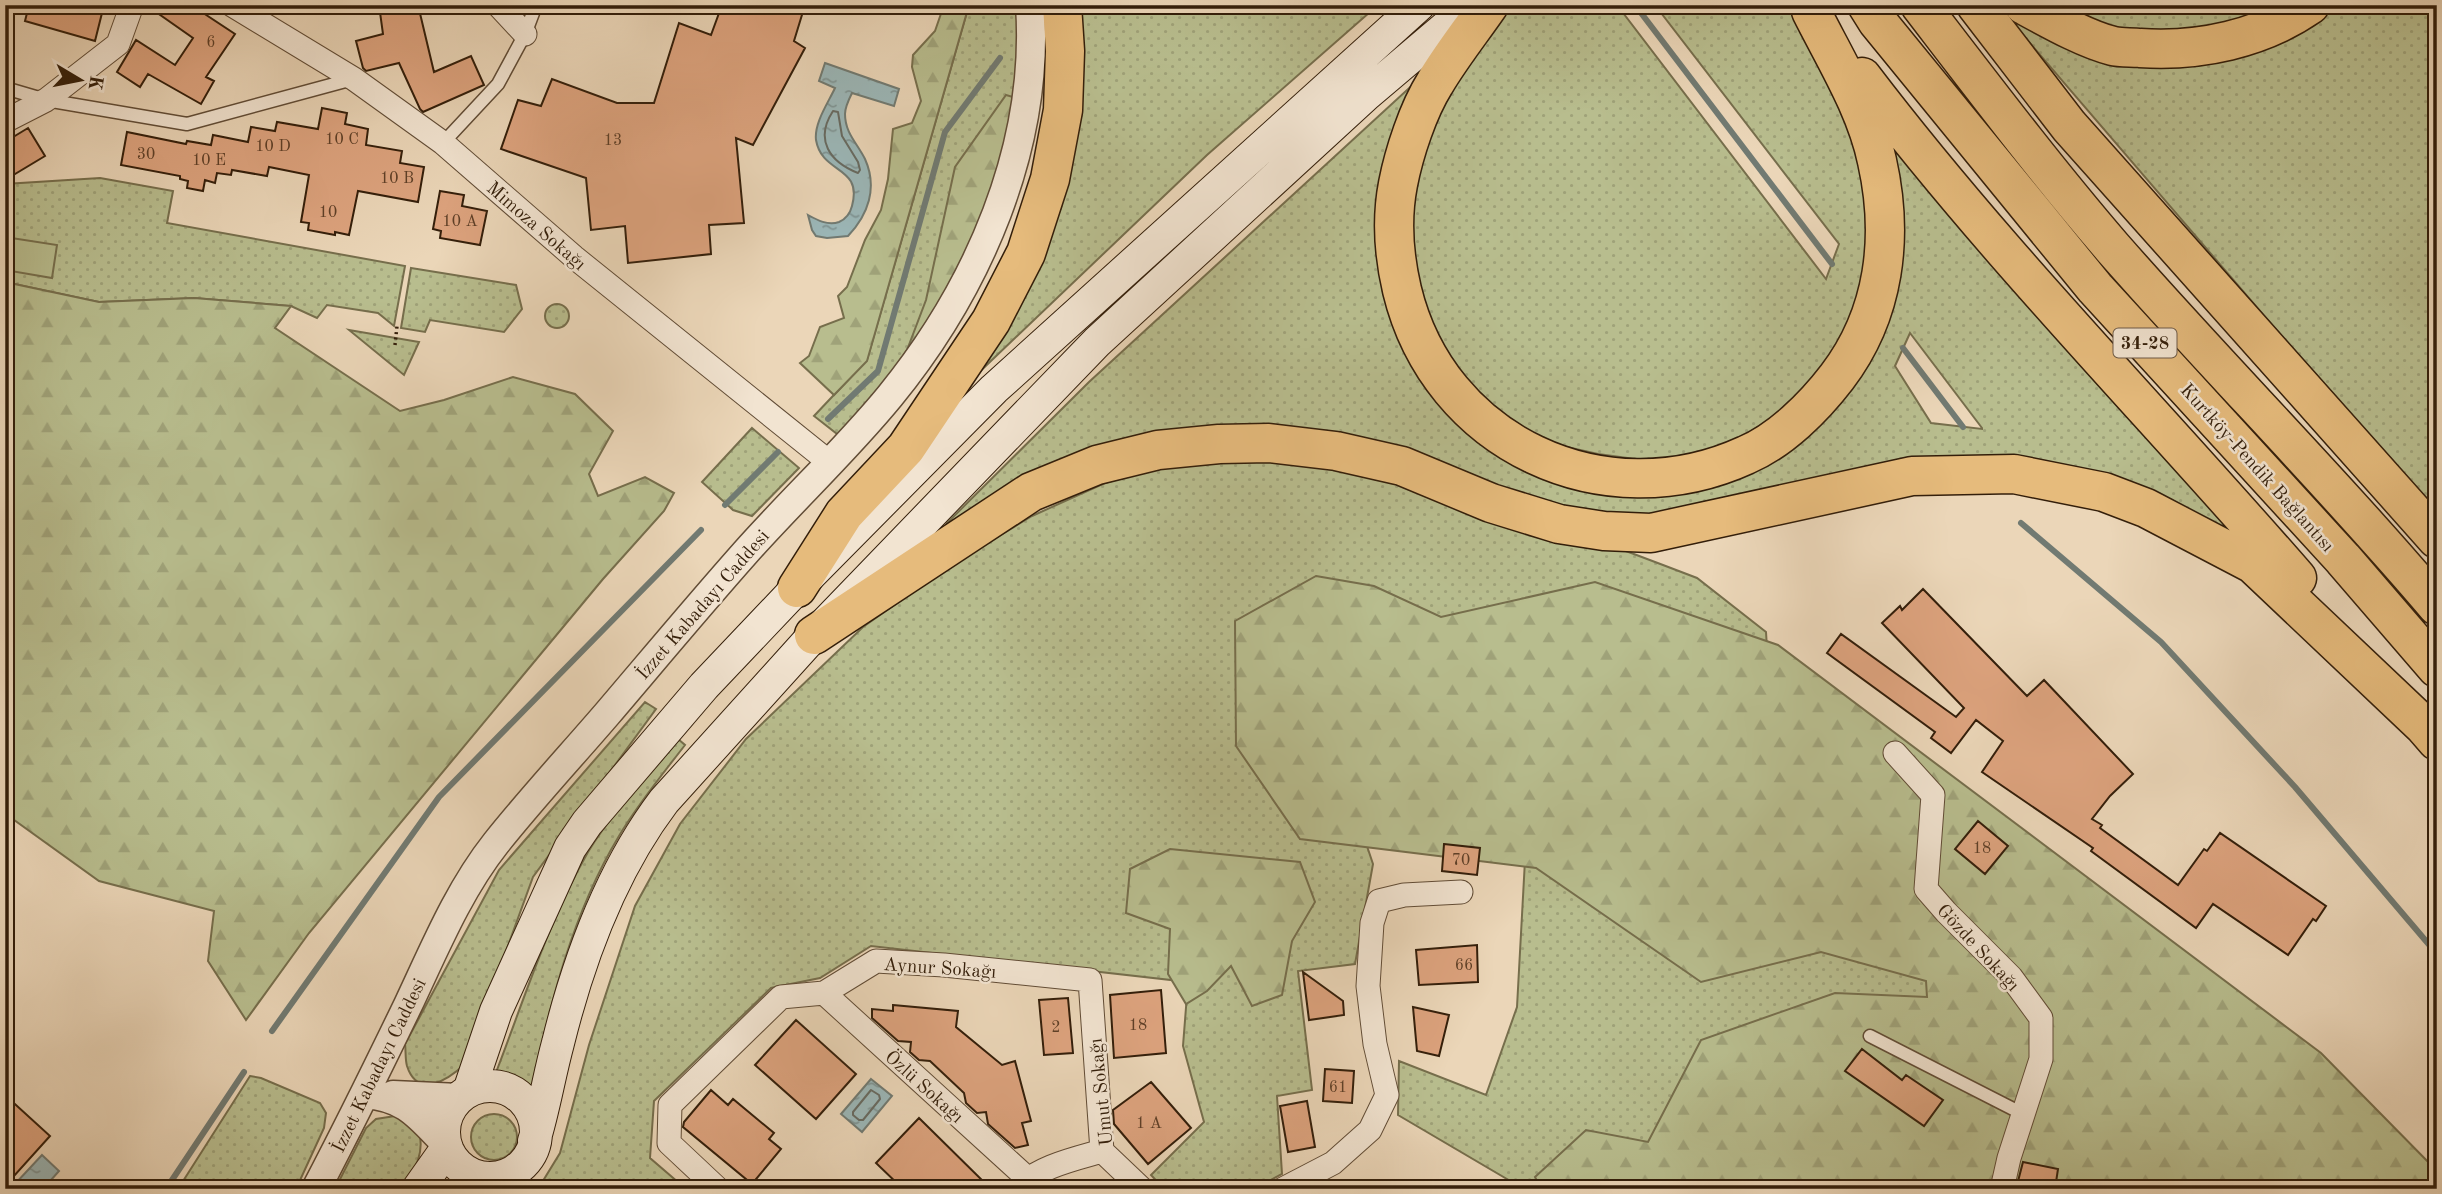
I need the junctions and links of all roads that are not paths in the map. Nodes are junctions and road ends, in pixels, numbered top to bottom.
1 (232, 5) edge
2 (499, 5) edge
3 (536, 5) edge
4 (1030, 5) edge
5 (1062, 5) edge
6 (1419, 5) edge
7 (1472, 5) edge
8 (1489, 5) edge
9 (1867, 5) edge
10 (1920, 5) edge
11 (1976, 5) edge
12 (2024, 5) edge
13 (2310, 5) edge
14 (131, 6) edge
15 (1810, 8) edge
16 (524, 34) junction
17 (354, 79) junction
18 (5, 88) edge
19 (46, 100) junction
20 (5, 121) edge
21 (443, 143) junction
22 (829, 462) junction
23 (2437, 539) edge
24 (797, 588) junction
25 (2437, 606) edge
26 (814, 635) junction
27 (2437, 668) edge
28 (2430, 733) edge
29 (1895, 753) dead end
30 (1461, 892) dead end
31 (1090, 980) joint
32 (824, 993) junction
33 (1870, 1037) dead end
34 (365, 1094) junction
35 (464, 1095) junction
36 (2023, 1114) junction
37 (446, 1145) junction
38 (1102, 1151) junction
39 (520, 1166) edge
40 (1022, 1184) edge
41 (316, 1189) edge
42 (418, 1189) edge
43 (718, 1189) edge
44 (1142, 1189) edge
45 (1283, 1189) edge
46 (2003, 1189) edge

1 - 17 street, Mimoza Sokağı
2 - 16 street
3 - 16 lane
4 - 22 street, İzzet Kabadayı Caddesi
5 - 24 highway
6 - 24 main road
7 - 26 main road
8 - 15 highway
9 - 27 highway, Kurtköy-Pendik Bağlantısı / 34-28
10 - 25 highway, 34-28
11 - 23 highway
12 - 13 highway
14 - 19 street
15 - 28 highway
16 - 21 lane
17 - 19 lane
17 - 21 street, Mimoza Sokağı
18 - 19 lane
19 - 20 street
21 - 22 street, Mimoza Sokağı
22 - 34 street, İzzet Kabadayı Caddesi
24 - 35 main road
26 - 28 highway
26 - 39 main road
29 - 36 street, Gözde Sokağı
30 - 45 street
31 - 32 street, Aynur Sokağı
31 - 38 street, Umut Sokağı
32 - 40 street, Özlü Sokağı
32 - 43 street, Aynur Sokağı
33 - 36 lane
34 - 35 street
34 - 37 street
34 - 41 street, İzzet Kabadayı Caddesi
35 - 37 main road
35 - 39 main road
36 - 46 street, Gözde Sokağı
37 - 39 main road
37 - 42 main road
38 - 40 street
38 - 44 street, Umut Sokağı

